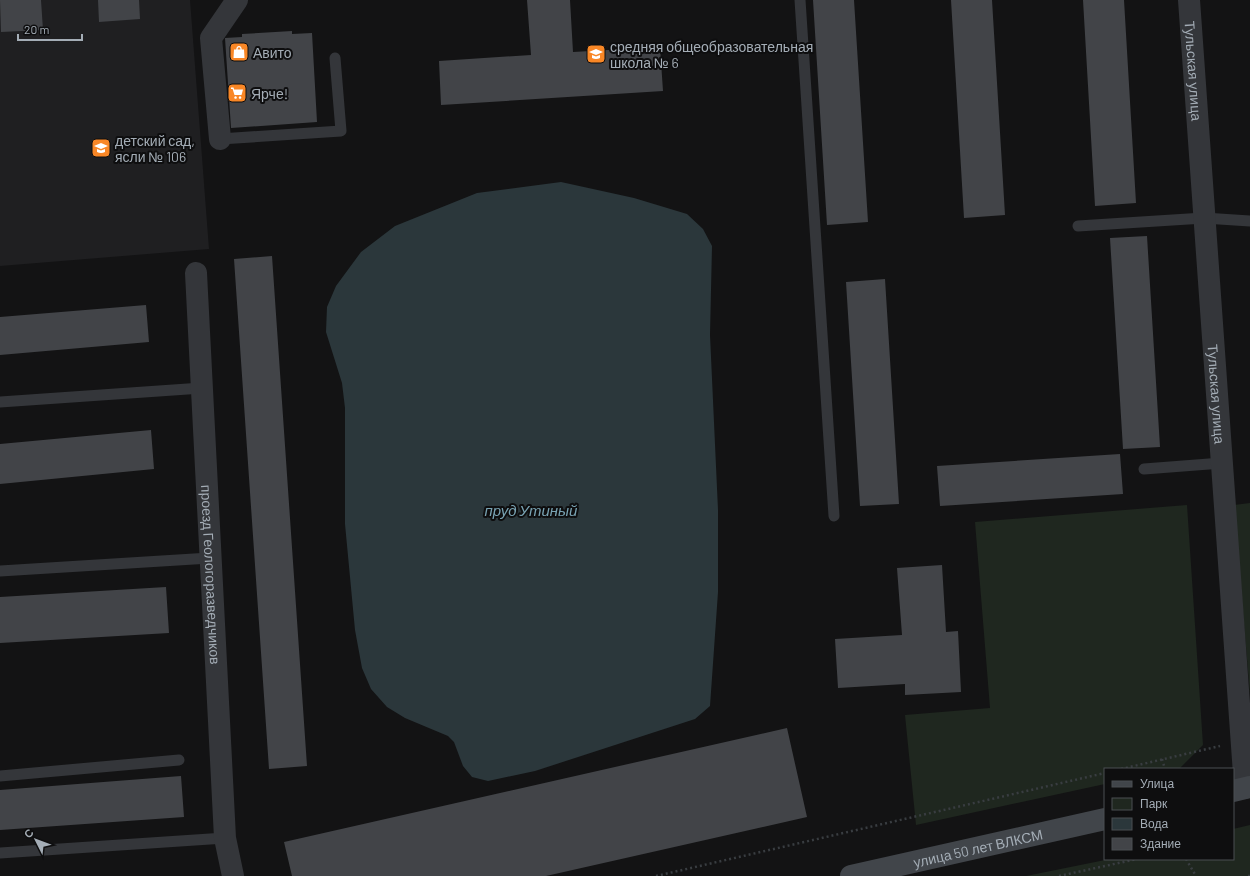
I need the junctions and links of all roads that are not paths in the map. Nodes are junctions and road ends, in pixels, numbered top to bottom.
1 (237, 0) edge
2 (800, 0) edge
3 (1189, 0) edge
4 (335, 58) dead end
5 (220, 139) joint
6 (1204, 218) junction
7 (1250, 221) edge
8 (1078, 226) dead end
9 (196, 273) dead end
10 (202, 388) junction
11 (0, 402) edge
12 (1222, 463) junction
13 (1144, 469) dead end
14 (834, 516) dead end
15 (210, 558) junction
16 (0, 571) edge
17 (179, 760) dead end
18 (0, 776) edge
19 (1243, 789) edge
20 (1104, 819) edge
21 (225, 838) junction
22 (0, 853) edge
23 (233, 876) edge
24 (851, 876) edge

1 - 5 street
2 - 14 lane
3 - 6 street, Тульская улица
4 - 5 lane
6 - 7 lane
6 - 8 lane
6 - 12 street, Тульская улица
9 - 10 street, проезд Геологоразведчиков
10 - 11 lane
10 - 15 street, проезд Геологоразведчиков
12 - 13 lane
12 - 19 street, Тульская улица
15 - 16 lane
15 - 21 street, проезд Геологоразведчиков
17 - 18 lane
20 - 24 street, улица 50 лет ВЛКСМ
21 - 22 lane
21 - 23 street, проезд Геологоразведчиков

